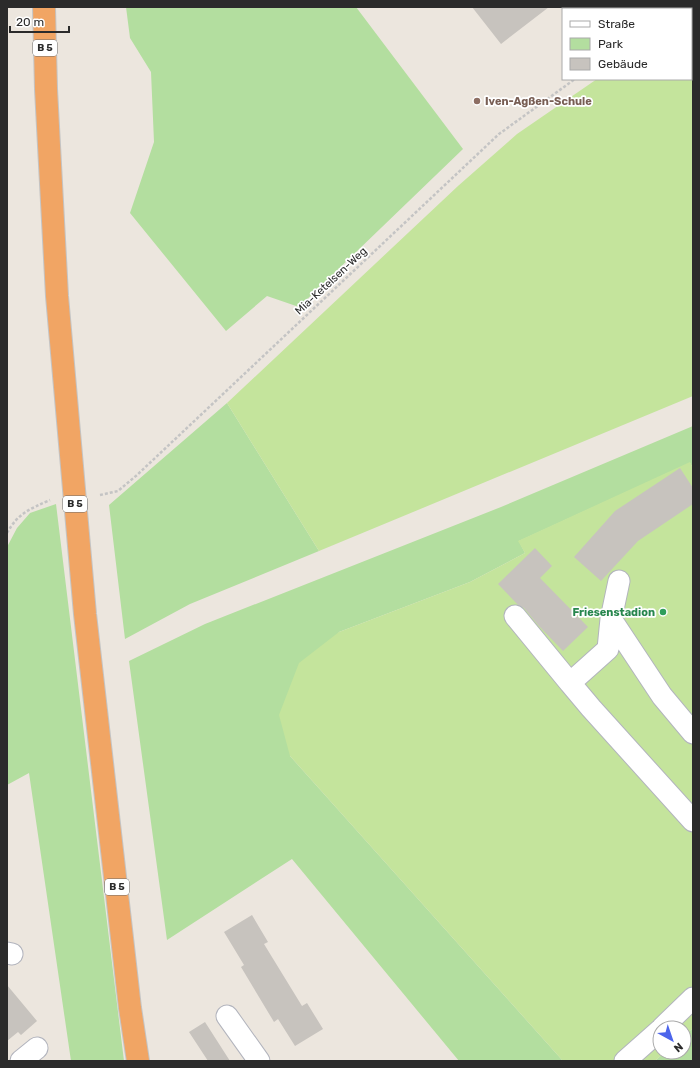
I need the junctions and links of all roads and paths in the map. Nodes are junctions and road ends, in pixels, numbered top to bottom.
1 (34, 7) edge
2 (44, 7) edge
3 (574, 80) edge
4 (46, 88) junction
5 (100, 495) dead end
6 (50, 500) dead end
7 (7, 533) edge
8 (620, 581) dead end
9 (515, 616) dead end
10 (611, 619) junction
11 (570, 683) junction
12 (693, 733) edge
13 (693, 821) edge
14 (693, 998) edge
15 (227, 1016) dead end
16 (670, 1020) edge
17 (652, 1037) edge
18 (37, 1048) dead end
19 (21, 1061) edge
20 (138, 1061) edge
21 (259, 1061) edge
22 (625, 1061) edge

1 - 4 highway
2 - 4 highway, B 5
3 - 5 path, Mia-Ketelsen-Weg
4 - 20 highway, B 5
6 - 7 path
8 - 10 street
9 - 11 street
10 - 11 street
10 - 12 street
11 - 13 street
14 - 16 street
15 - 21 street
17 - 22 street
18 - 19 street

